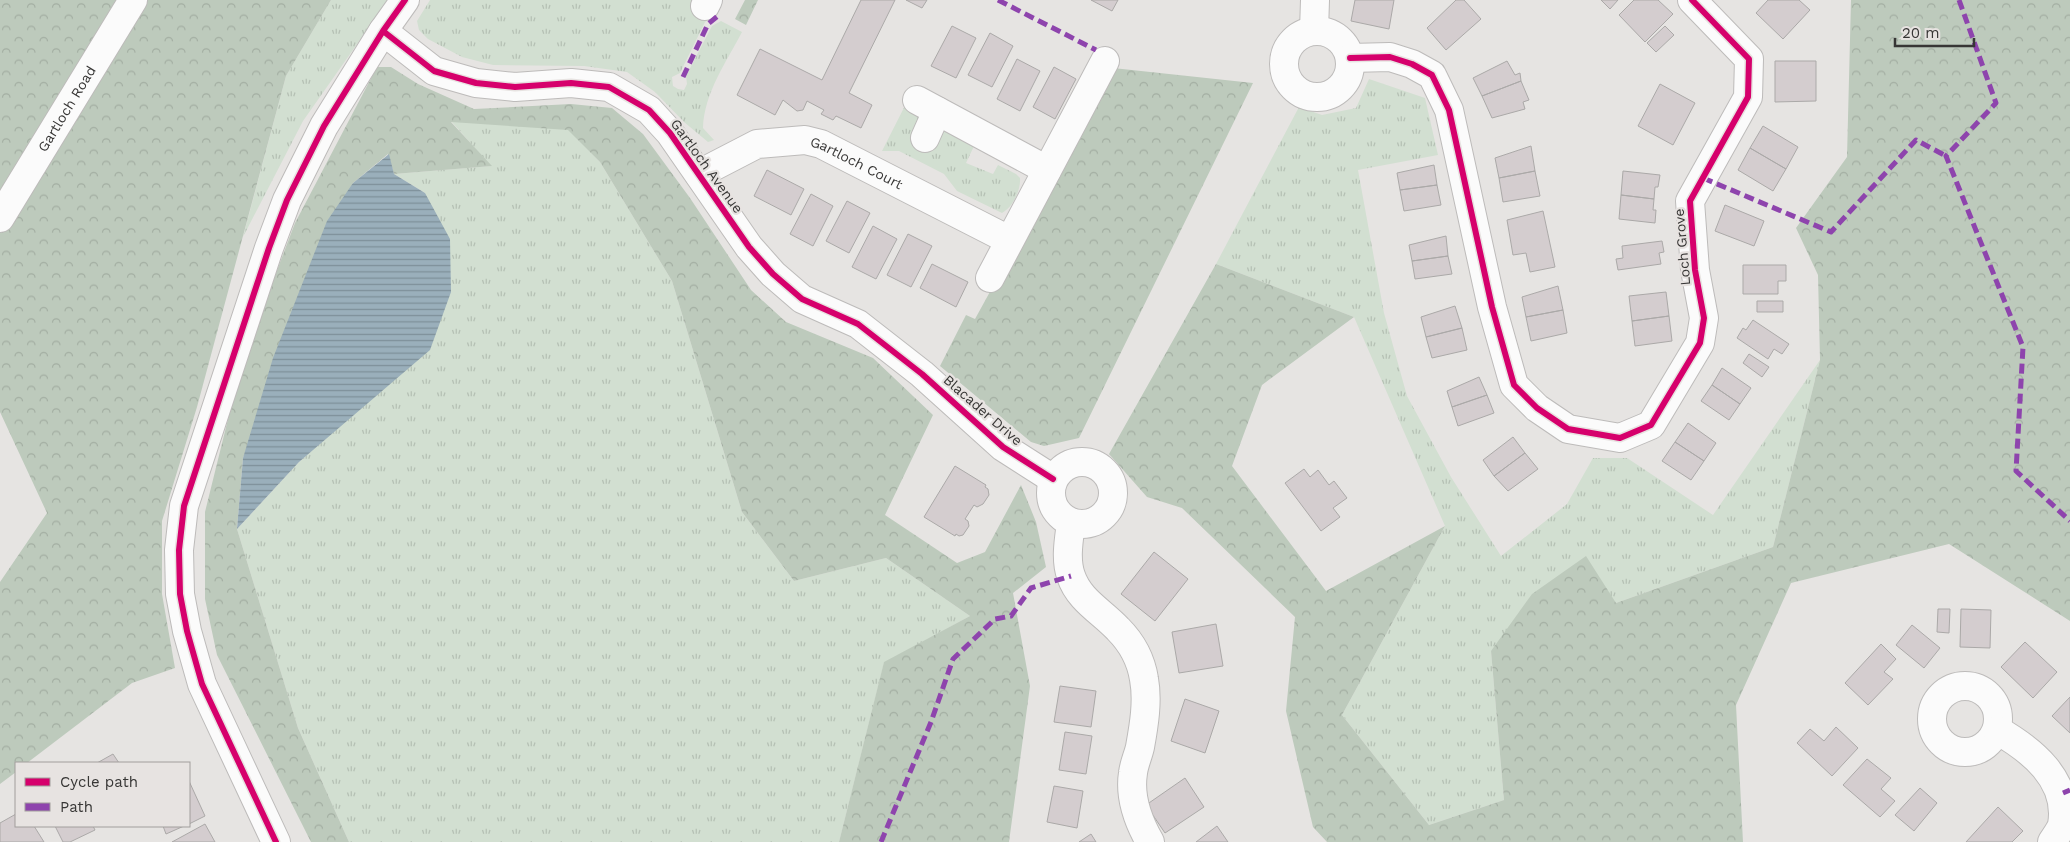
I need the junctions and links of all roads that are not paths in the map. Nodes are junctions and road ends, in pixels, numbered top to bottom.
1 (133, 0) edge
2 (405, 0) edge
3 (1315, 0) edge
4 (1692, 0) edge
5 (382, 31) junction
6 (1314, 31) junction
7 (1350, 58) junction
8 (1105, 61) dead end
9 (924, 138) dead end
10 (1047, 170) junction
11 (699, 174) junction
12 (0, 218) edge
13 (1009, 240) junction
14 (990, 278) dead end
15 (922, 374) joint
16 (1053, 479) junction
17 (1071, 522) junction
18 (1997, 730) dead end
19 (276, 842) edge
20 (1150, 842) edge
21 (2052, 842) edge

1 - 12 street, Gartloch Road
2 - 5 street
3 - 6 street
4 - 7 street, Loch Grove
5 - 11 street, Gartloch Avenue
5 - 19 street
6 - 7 street
6 - 7 street
8 - 10 street
9 - 10 street
10 - 13 street
11 - 13 street, Gartloch Court
11 - 15 street, Gartloch Avenue
13 - 14 street
15 - 16 street, Blacader Drive
16 - 17 street
16 - 17 street
17 - 20 street
18 - 21 street

